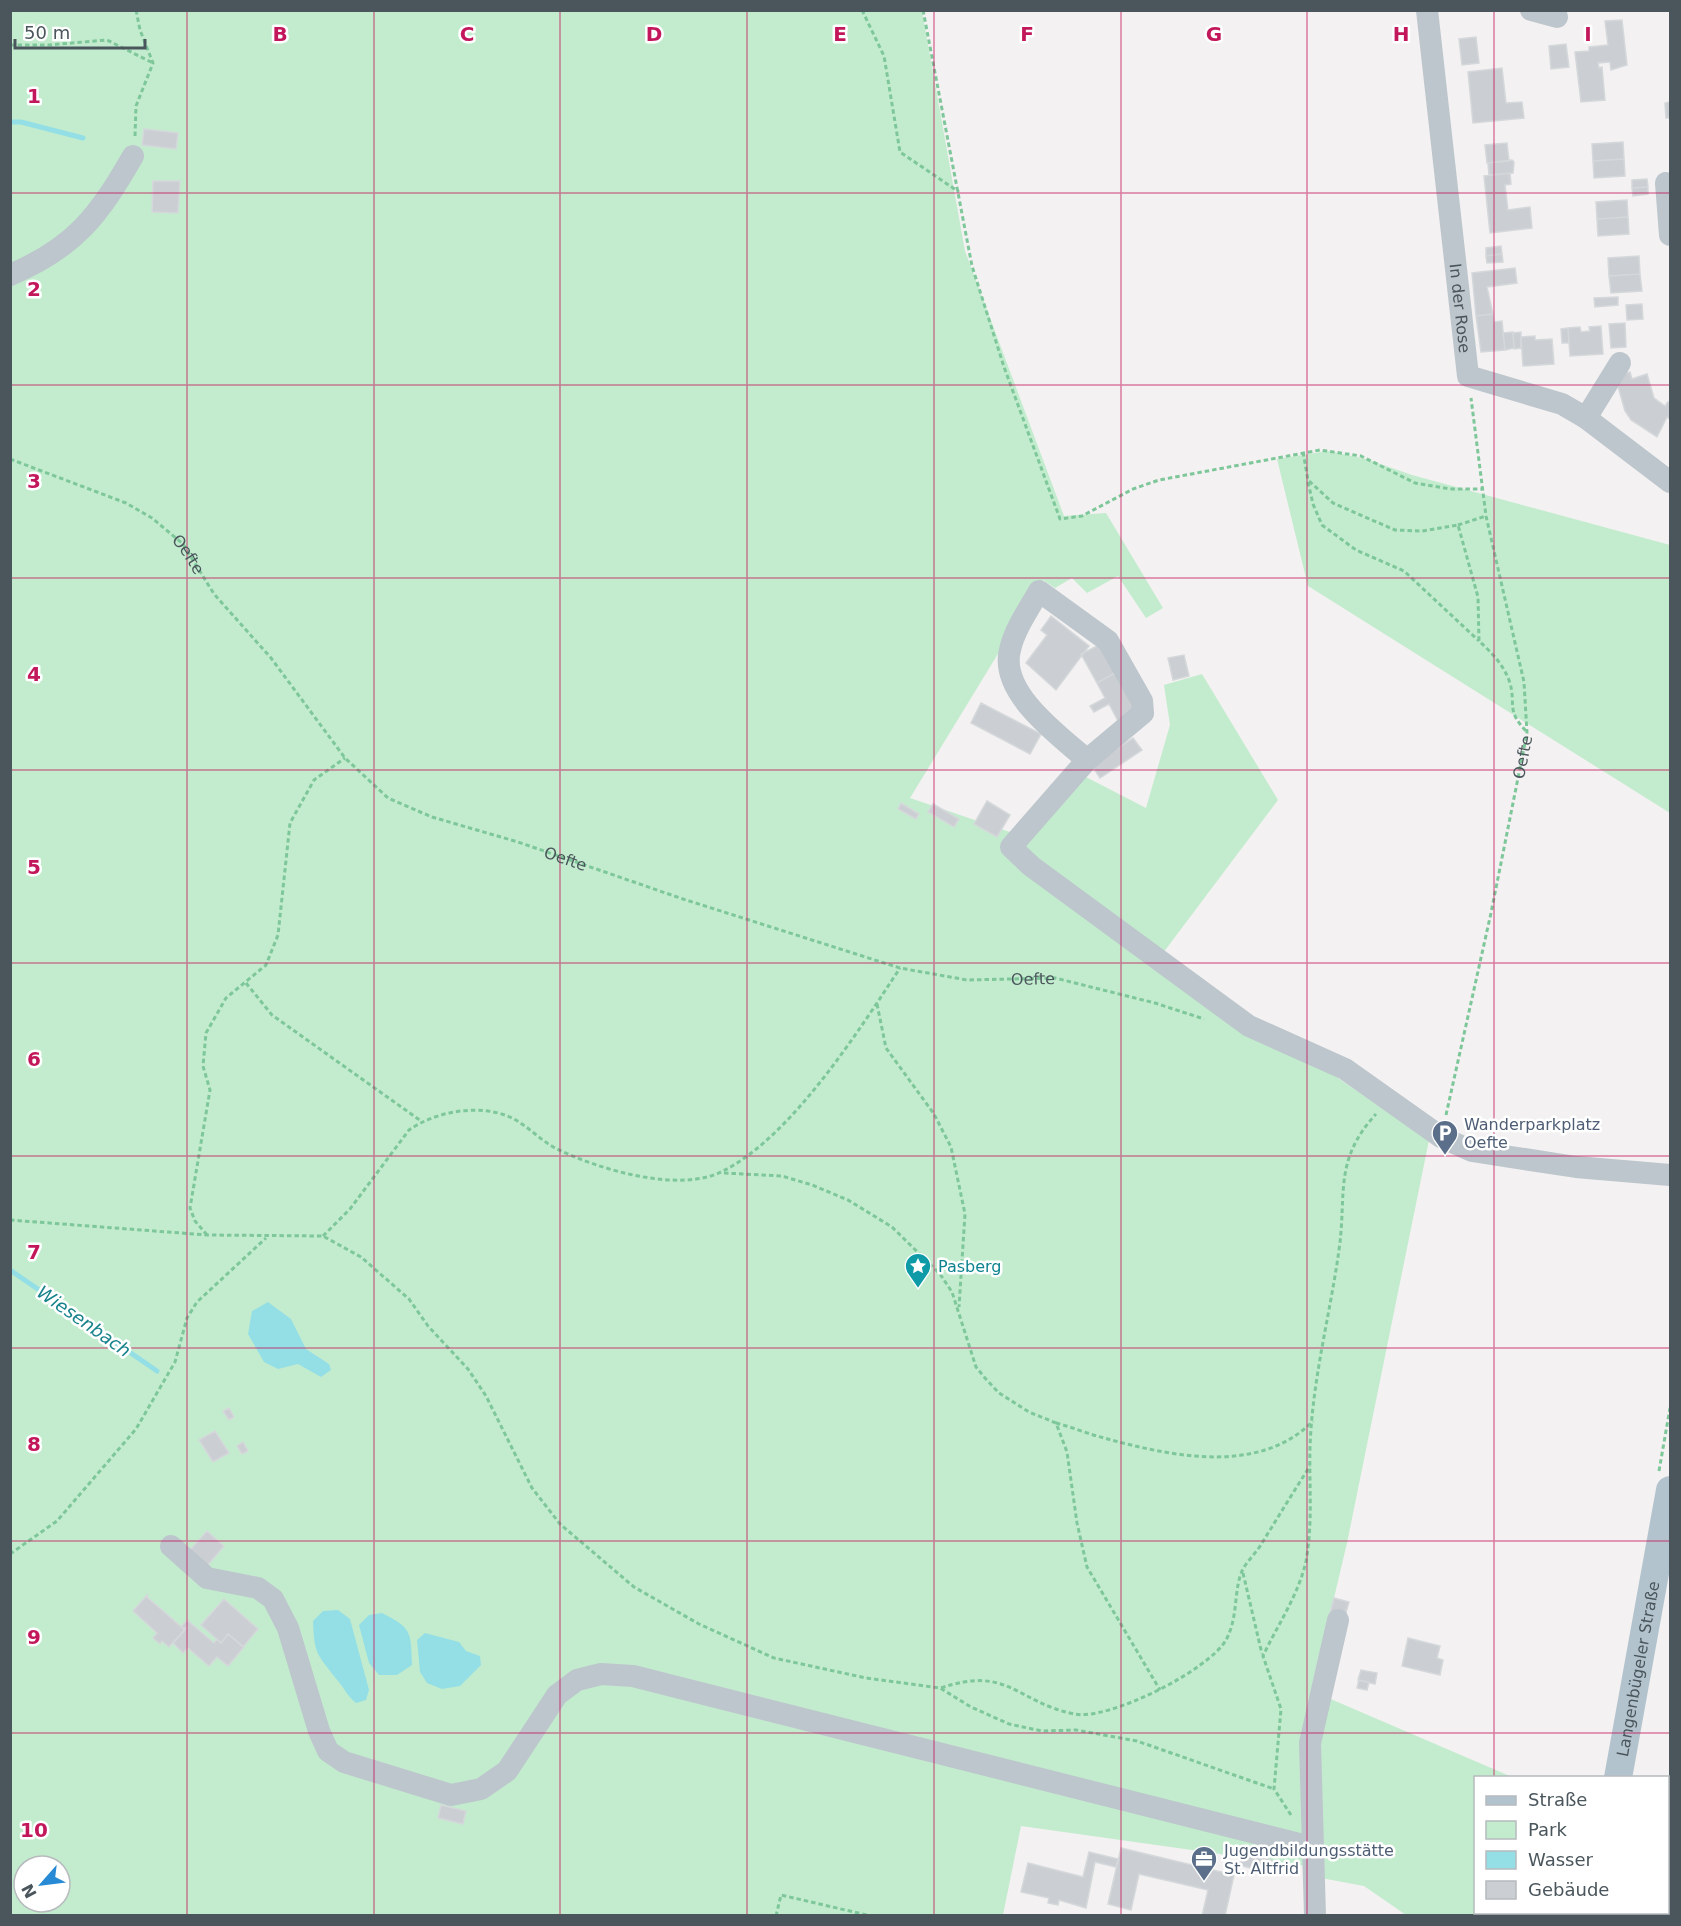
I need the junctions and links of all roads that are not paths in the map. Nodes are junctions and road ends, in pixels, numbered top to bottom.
1 (1427, 10) edge
2 (1531, 10) edge
3 (1557, 17) dead end
4 (133, 156) road end
5 (1666, 183) dead end
6 (1671, 235) edge
7 (10, 274) edge
8 (1620, 363) dead end
9 (1586, 418) junction
10 (1671, 482) edge
11 (1087, 760) junction
12 (1671, 1175) edge
13 (1671, 1490) edge
14 (171, 1546) dead end
15 (1338, 1620) dead end
16 (1618, 1776) edge
17 (1311, 1847) junction
18 (1315, 1916) edge

1 - 9 street, In der Rose
2 - 3 street
4 - 7 street
5 - 6 street
8 - 9 street
9 - 10 street, In der Rose
11 - 11 street
11 - 12 street
13 - 16 main road, Langenbügeler Straße
14 - 17 street
15 - 17 street
17 - 18 street

